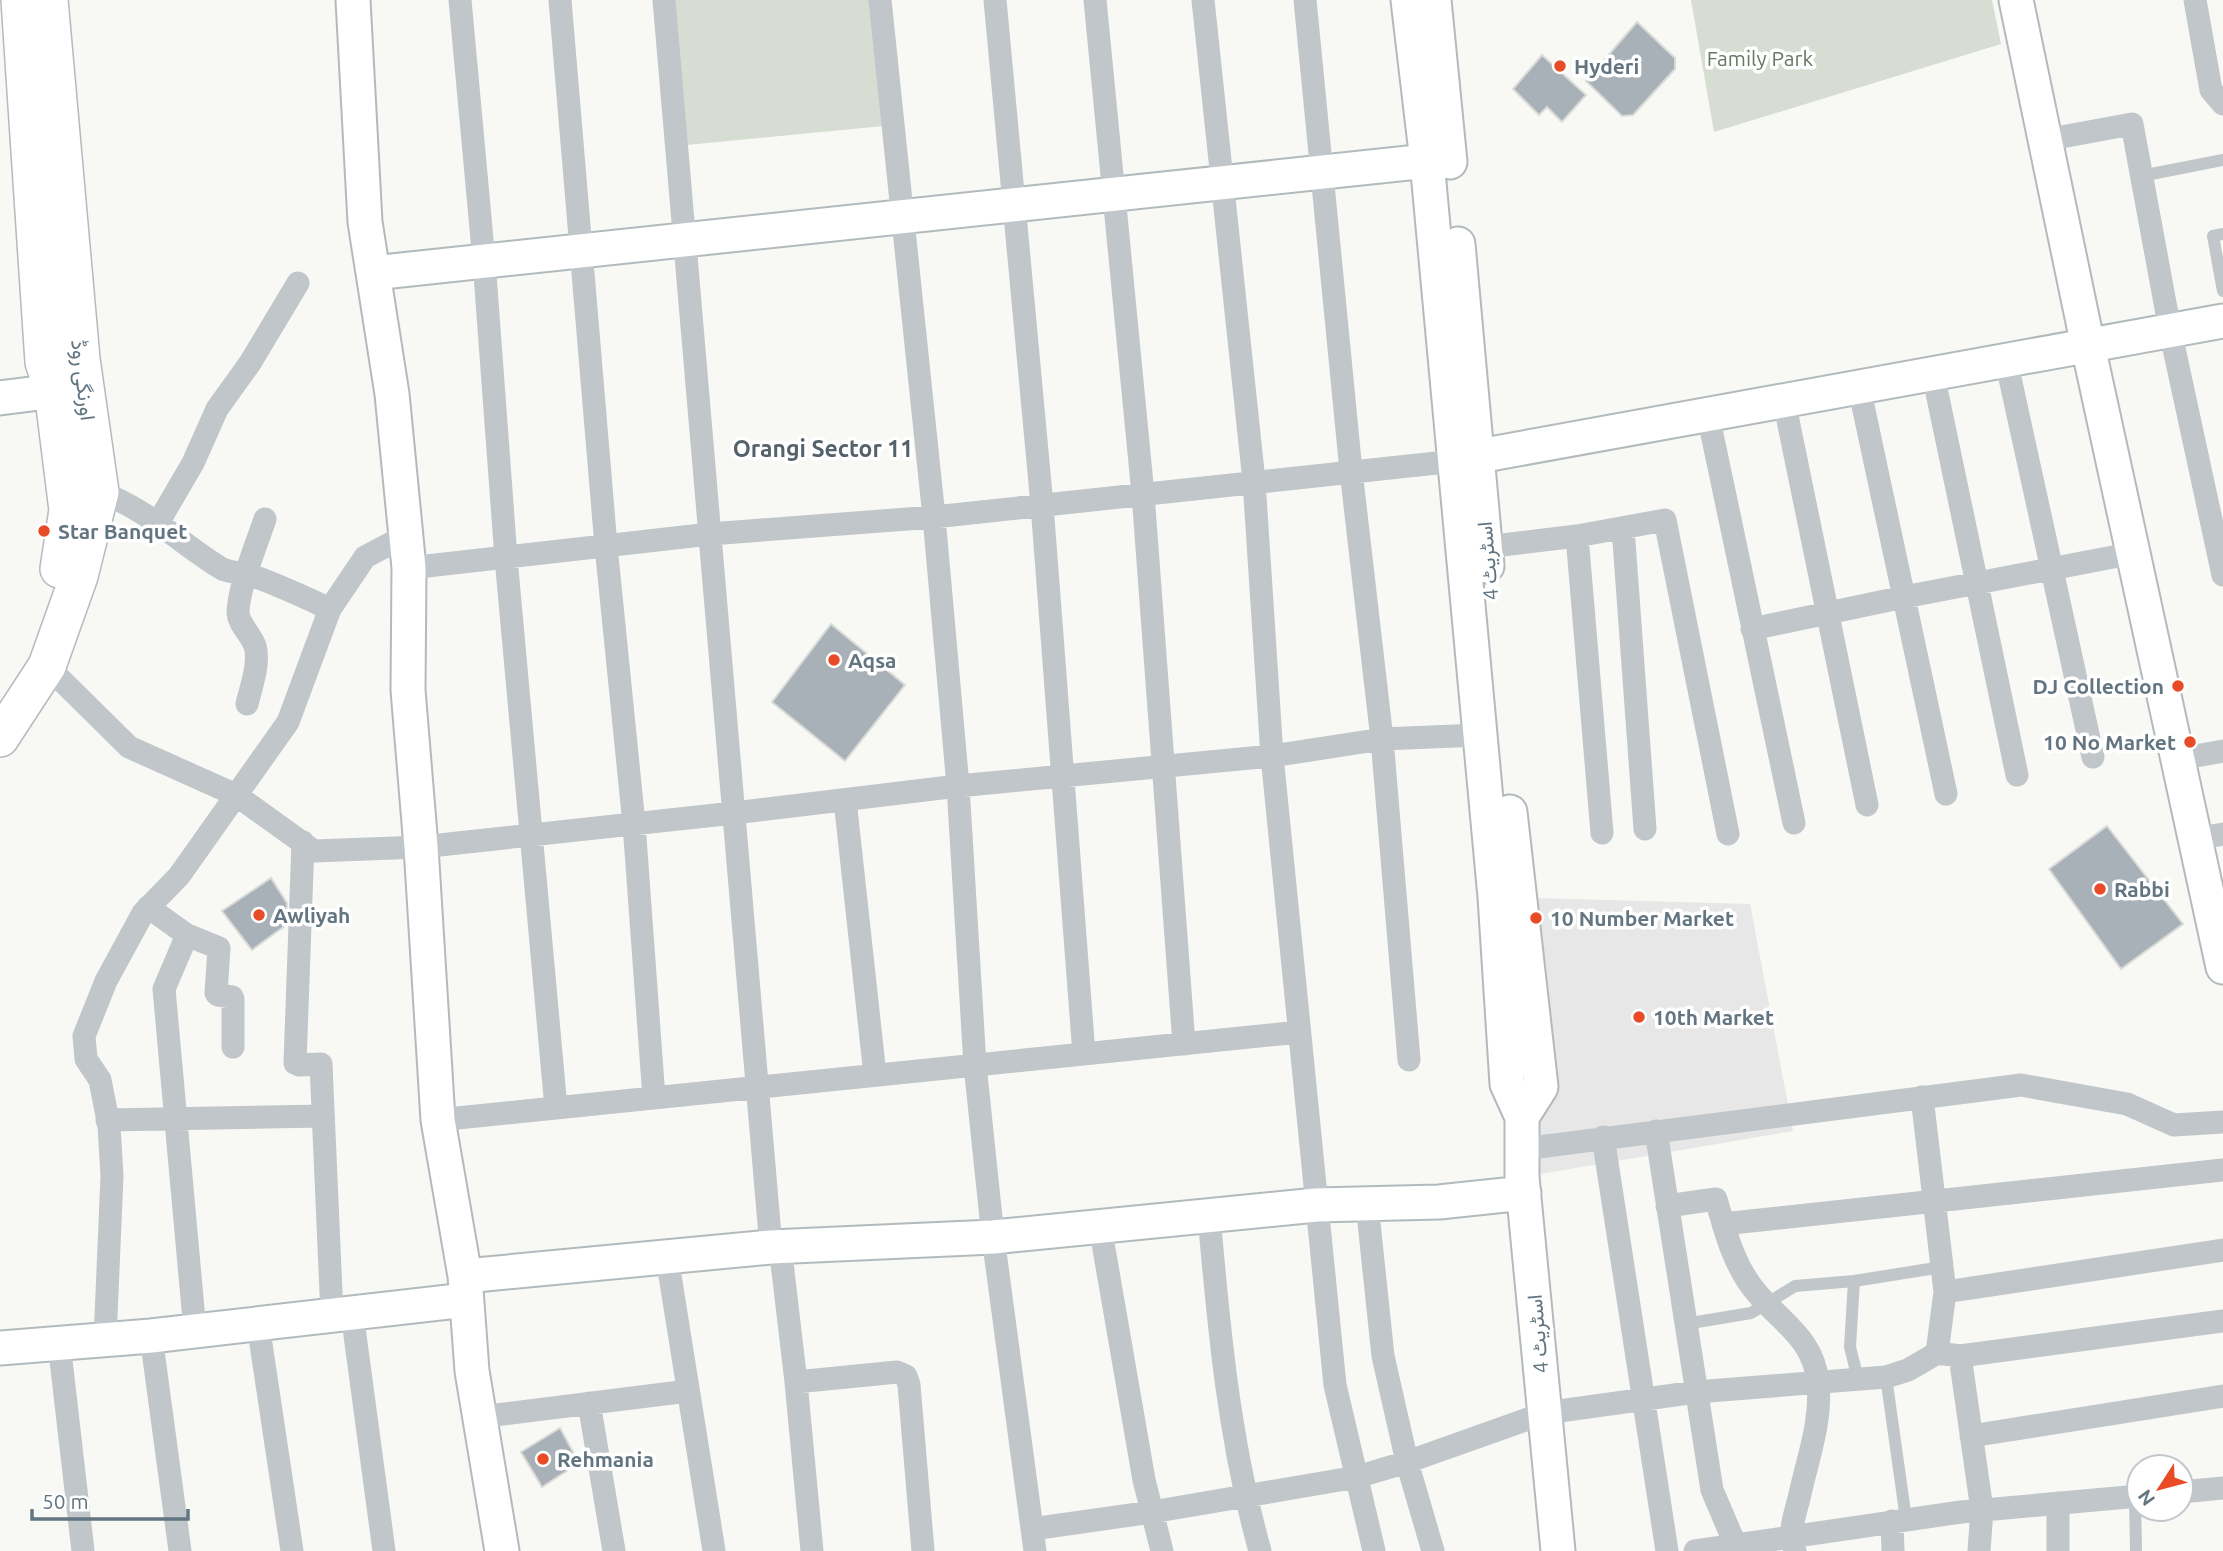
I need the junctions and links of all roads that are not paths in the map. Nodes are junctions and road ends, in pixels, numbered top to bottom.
1 (20, 0) edge
2 (50, 0) edge
3 (353, 0) edge
4 (460, 0) edge
5 (560, 0) edge
6 (664, 0) edge
7 (880, 0) edge
8 (995, 0) edge
9 (1095, 0) edge
10 (1203, 0) edge
11 (1305, 0) edge
12 (1408, 0) edge
13 (1434, 0) edge
14 (2016, 0) edge
15 (2196, 0) edge
16 (2223, 103) edge
17 (2045, 140) junction
18 (2223, 160) edge
19 (1427, 161) junction
20 (1322, 172) junction
21 (2141, 176) junction
22 (1222, 182) junction
23 (1113, 194) junction
24 (1014, 205) junction
25 (904, 216) junction
26 (2223, 234) edge
27 (685, 239) junction
28 (582, 250) junction
29 (484, 261) junction
30 (373, 273) junction
31 (298, 283) dead end
32 (2223, 292) edge
33 (2223, 321) edge
34 (2170, 330) junction
35 (2088, 345) junction
36 (2006, 360) junction
37 (1933, 374) junction
38 (61, 380) junction
39 (1859, 387) junction
40 (0, 398) edge
41 (1784, 401) junction
42 (1709, 415) junction
43 (1467, 459) junction
44 (1351, 471) junction
45 (1254, 481) junction
46 (100, 492) junction
47 (2214, 492) edge
48 (1143, 494) junction
49 (1042, 505) junction
50 (934, 517) junction
51 (265, 519) dead end
52 (158, 523) junction
53 (1623, 528) junction
54 (710, 534) junction
55 (405, 536) junction
56 (1577, 536) junction
57 (606, 546) junction
58 (1486, 547) junction
59 (2134, 553) junction
60 (506, 558) junction
61 (409, 569) junction
62 (2052, 569) junction
63 (247, 574) junction
64 (2223, 575) edge
65 (1978, 584) junction
66 (1904, 597) junction
67 (330, 609) junction
68 (1827, 613) junction
69 (1752, 629) junction
70 (47, 666) junction
71 (0, 695) edge
72 (247, 704) dead end
73 (1480, 735) junction
74 (0, 738) edge
75 (1382, 739) junction
76 (2223, 751) edge
77 (1272, 756) junction
78 (2093, 757) dead end
79 (2179, 759) junction
80 (1162, 766) junction
81 (2017, 775) dead end
82 (1063, 776) junction
83 (958, 786) junction
84 (1947, 794) dead end
85 (236, 795) junction
86 (845, 800) junction
87 (1867, 805) dead end
88 (734, 814) junction
89 (1794, 822) dead end
90 (634, 824) junction
91 (1645, 829) dead end
92 (1602, 833) dead end
93 (1728, 834) dead end
94 (531, 835) junction
95 (2209, 837) edge
96 (303, 842) junction
97 (421, 847) junction
98 (148, 907) junction
99 (187, 935) junction
100 (2223, 967) edge
101 (1299, 1032) junction
102 (1184, 1044) junction
103 (233, 1047) dead end
104 (1084, 1054) junction
105 (1409, 1060) dead end
106 (975, 1065) junction
107 (875, 1075) junction
108 (756, 1088) junction
109 (1923, 1097) junction
110 (654, 1098) junction
111 (556, 1108) junction
112 (323, 1116) junction
113 (176, 1119) junction
114 (107, 1120) junction
115 (438, 1120) junction
116 (2223, 1122) edge
117 (1656, 1130) junction
118 (1523, 1133) junction
119 (1604, 1137) junction
120 (2223, 1170) edge
121 (1524, 1193) junction
122 (1935, 1201) junction
123 (1367, 1204) junction
124 (1316, 1205) junction
125 (1667, 1206) junction
126 (1209, 1216) junction
127 (1723, 1224) junction
128 (1100, 1226) junction
129 (993, 1237) junction
130 (776, 1246) junction
131 (2223, 1250) edge
132 (667, 1257) junction
133 (1942, 1267) junction
134 (1854, 1281) junction
135 (466, 1288) junction
136 (1945, 1292) junction
137 (1766, 1303) junction
138 (342, 1314) junction
139 (2223, 1321) edge
140 (258, 1324) junction
141 (1685, 1324) junction
142 (195, 1331) junction
143 (151, 1336) junction
144 (105, 1340) junction
145 (59, 1343) junction
146 (0, 1348) edge
147 (1937, 1353) junction
148 (1960, 1356) junction
149 (1886, 1377) junction
150 (1858, 1379) junction
151 (1818, 1381) junction
152 (796, 1382) junction
153 (688, 1391) junction
154 (1696, 1392) junction
155 (2223, 1396) edge
156 (1643, 1399) junction
157 (589, 1403) junction
158 (1545, 1413) junction
159 (480, 1417) junction
160 (1971, 1436) junction
161 (1407, 1462) junction
162 (1357, 1477) junction
163 (2223, 1488) edge
164 (2195, 1491) edge
165 (1244, 1496) junction
166 (2125, 1497) edge
167 (2058, 1503) junction
168 (1982, 1510) junction
169 (1152, 1512) junction
170 (1899, 1520) junction
171 (2137, 1523) edge
172 (1034, 1540) edge
173 (1794, 1543) edge
174 (1737, 1548) edge
175 (83, 1551) edge
176 (180, 1551) edge
177 (292, 1551) edge
178 (384, 1551) edge
179 (502, 1551) edge
180 (614, 1551) edge
181 (714, 1551) edge
182 (812, 1551) edge
183 (923, 1551) edge
184 (1162, 1551) edge
185 (1260, 1551) edge
186 (1374, 1551) edge
187 (1433, 1551) edge
188 (1558, 1551) edge
189 (1667, 1551) edge
190 (1695, 1551) edge
191 (1893, 1551) edge
192 (1979, 1551) edge
193 (2057, 1551) edge
194 (2136, 1551) edge

1 - 38 main road, اورنگی روڈ
2 - 38 main road, اورنگی روڈ
3 - 30 street
4 - 29 street
5 - 28 street
6 - 27 street
7 - 25 street
8 - 24 street
9 - 23 street
10 - 22 street
11 - 20 street
12 - 19 street, اسٹریٹ 4
13 - 43 street, اسٹریٹ 4
14 - 17 street
15 - 16 street
17 - 21 street
17 - 35 street
18 - 21 lane
19 - 20 street
19 - 43 street, اسٹریٹ 4
20 - 22 street
20 - 44 street
21 - 34 street
22 - 23 street
22 - 45 street
23 - 24 street
23 - 48 street
24 - 25 street
24 - 49 street
25 - 27 street
25 - 50 street
26 - 32 lane
27 - 28 street
27 - 54 street
28 - 29 street
28 - 57 street
29 - 30 street
29 - 60 street
30 - 55 street
31 - 52 street
33 - 34 street
34 - 35 street
34 - 47 street
35 - 36 street
35 - 59 street
36 - 37 street
36 - 62 street
37 - 39 street
37 - 65 street
38 - 40 street
38 - 46 main road, اورنگی روڈ
38 - 71 main road
39 - 41 street
39 - 66 street
41 - 42 street
41 - 68 street
42 - 43 street
42 - 69 street
43 - 44 street
43 - 58 street, اسٹریٹ 4
43 - 73 street, اسٹریٹ 4
44 - 45 street
44 - 75 street
45 - 48 street
45 - 77 street
46 - 52 street
46 - 70 main road, اورنگی روڈ
47 - 64 street
48 - 49 street
48 - 80 street
49 - 50 street
49 - 82 street
50 - 54 street
50 - 83 street
51 - 63 street
52 - 63 street
53 - 56 street
53 - 91 street
53 - 93 street
54 - 57 street
54 - 88 street
55 - 61 street
55 - 67 street
56 - 58 street
56 - 92 street
57 - 60 street
57 - 90 street
58 - 118 street, اسٹریٹ 4
59 - 62 street
59 - 79 street
60 - 61 street
60 - 94 street
61 - 97 street
62 - 65 street
62 - 78 street
63 - 67 street
63 - 72 street
65 - 66 street
65 - 81 street
66 - 68 street
66 - 84 street
67 - 85 street
68 - 69 street
68 - 87 street
69 - 89 street
70 - 74 main road, اورنگی روڈ
70 - 85 street
73 - 75 street
73 - 118 street, اسٹریٹ 4
75 - 77 street
75 - 105 street
76 - 79 street
77 - 80 street
77 - 101 street
79 - 95 street
80 - 82 street
80 - 102 street
82 - 83 street
82 - 104 street
83 - 86 street
83 - 106 street
85 - 96 street
85 - 98 street
86 - 88 street
86 - 107 street
88 - 90 street
88 - 108 street
90 - 94 street
90 - 110 street
94 - 97 street
94 - 111 street
95 - 100 street
96 - 97 street
96 - 112 street
97 - 115 street
98 - 99 street
98 - 114 street
99 - 103 street
99 - 113 street
101 - 102 street
101 - 124 street
102 - 104 street
104 - 106 street
106 - 107 street
106 - 129 street
107 - 108 street
108 - 110 street
108 - 130 street
109 - 116 street
109 - 117 street
109 - 122 street
110 - 111 street
111 - 115 street
112 - 113 street
112 - 138 street
113 - 114 street
113 - 142 street
114 - 144 street
115 - 135 street
117 - 119 street
117 - 125 street
118 - 119 street
118 - 121 street, اسٹریٹ 4
119 - 156 street
120 - 122 street
121 - 123 street
121 - 158 street, اسٹریٹ 4
122 - 127 street
122 - 133 street
123 - 124 street
123 - 161 street
124 - 126 street
124 - 162 street
125 - 127 street
125 - 141 street
126 - 128 street
126 - 165 street
127 - 137 street
128 - 129 street
128 - 169 street
129 - 130 street
129 - 172 street
130 - 132 street
130 - 152 street
131 - 136 street
132 - 135 street
132 - 153 street
133 - 134 lane
133 - 136 street
134 - 137 lane
134 - 150 lane
135 - 138 street
135 - 159 street
136 - 147 street
137 - 141 lane
137 - 151 street
138 - 140 street
138 - 178 street
139 - 148 street
140 - 142 street
140 - 177 street
141 - 154 street
142 - 143 street
143 - 144 street
143 - 176 street
144 - 145 street
145 - 146 street
145 - 175 street
147 - 148 street
147 - 149 street
148 - 160 street
149 - 150 street
149 - 170 lane
150 - 151 street
151 - 154 street
151 - 173 street
152 - 182 street
152 - 183 street
153 - 157 street
153 - 181 street
154 - 156 street
154 - 174 street
155 - 160 street
156 - 158 street
156 - 189 street
157 - 159 street
157 - 180 street
158 - 161 street
158 - 188 street, اسٹریٹ 4
159 - 179 street
160 - 168 street
161 - 162 street
161 - 187 street
162 - 165 street
162 - 186 street
163 - 164 street
165 - 169 street
165 - 185 street
166 - 167 street
167 - 168 street
167 - 193 street
168 - 170 street
168 - 192 street
169 - 172 street
169 - 184 street
170 - 173 street
170 - 191 street
171 - 194 lane
173 - 174 street
174 - 190 street

